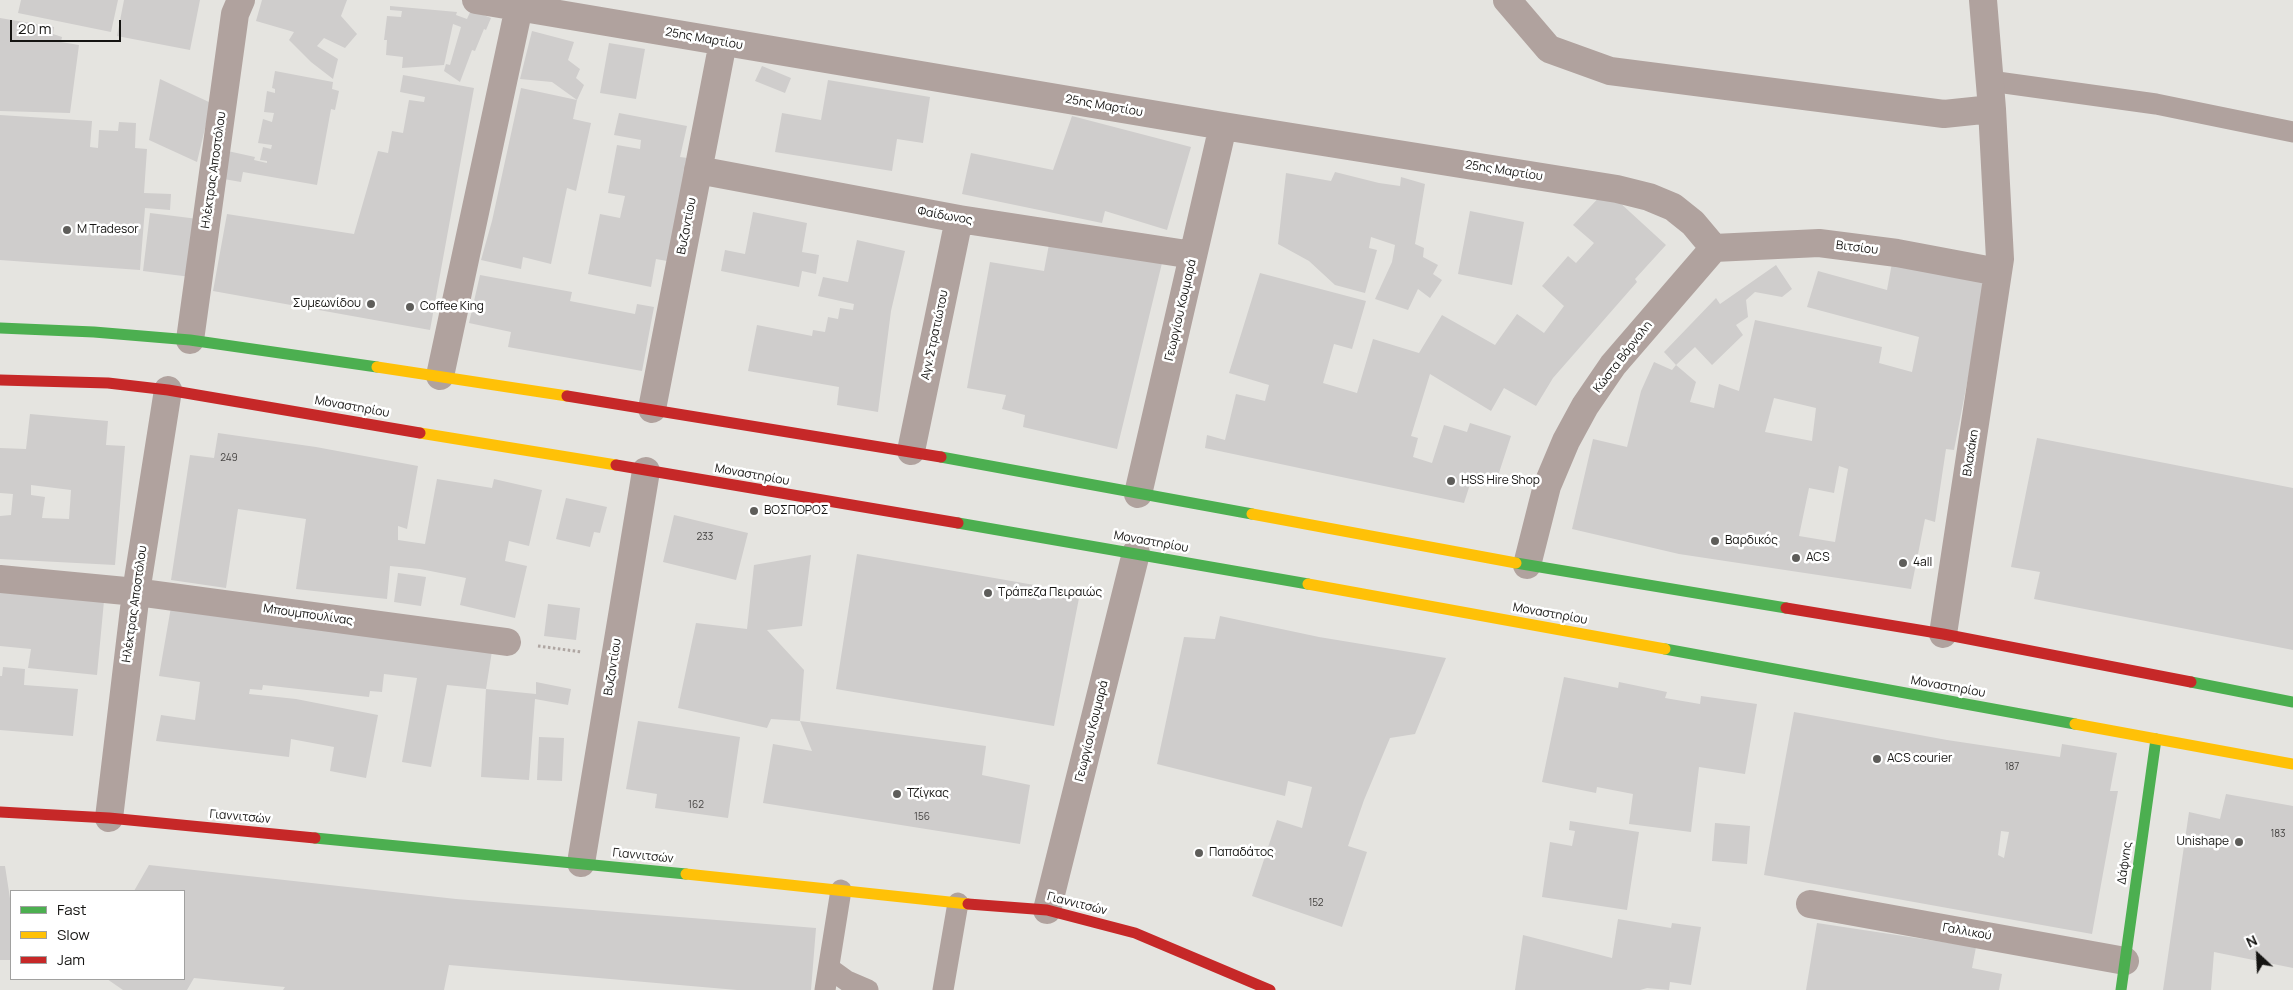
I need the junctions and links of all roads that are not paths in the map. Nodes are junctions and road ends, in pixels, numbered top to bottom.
1 (241, 0) edge
2 (476, 0) edge
3 (1507, 0) edge
4 (1983, 0) edge
5 (519, 7) junction
6 (722, 42) junction
7 (1990, 81) junction
8 (1992, 109) junction
9 (1223, 126) junction
10 (2293, 132) edge
11 (698, 170) junction
12 (959, 219) junction
13 (1714, 248) junction
14 (1193, 255) junction
15 (1998, 272) junction
16 (0, 328) edge
17 (190, 340) junction
18 (440, 376) junction
19 (0, 380) edge
20 (168, 390) junction
21 (652, 410) junction
22 (911, 451) junction
23 (646, 471) junction
24 (1138, 494) junction
25 (1136, 553) junction
26 (1527, 564) junction
27 (0, 579) edge
28 (136, 592) junction
29 (1943, 634) junction
30 (507, 642) road end
31 (2293, 702) edge
32 (2156, 739) junction
33 (2293, 764) edge
34 (0, 812) edge
35 (109, 818) junction
36 (582, 863) junction
37 (842, 890) junction
38 (958, 903) junction
39 (1810, 904) dead end
40 (1047, 910) junction
41 (2125, 960) junction
42 (829, 968) junction
43 (939, 989) edge
44 (825, 990) edge
45 (868, 990) edge
46 (1270, 990) edge
47 (2121, 990) edge

1 - 17 street, Ηλέκτρας Αποστόλου
2 - 5 street, 25ης Μαρτίου
3 - 8 street
4 - 7 street, Βλαχάκη
5 - 6 street, 25ης Μαρτίου
5 - 18 street
6 - 9 street, 25ης Μαρτίου
6 - 11 street, Βυζαντίου
7 - 8 street, Βλαχάκη
7 - 10 lane
8 - 15 street, Βλαχάκη
9 - 13 street, 25ης Μαρτίου
9 - 14 street, Γεωργίου Κουμαρά
11 - 12 street, Φαίδωνος
11 - 21 street, Βυζαντίου
12 - 14 street, Φαίδωνος
12 - 22 street, Αγν. Στρατιώτου
13 - 15 street, Βιτσίου
13 - 26 street, Κώστα Βάρναλη
14 - 24 street, Γεωργίου Κουμαρά
15 - 29 street, Βλαχάκη
16 - 17 main road
17 - 18 main road
18 - 21 main road
19 - 20 main road, Μοναστηρίου
20 - 23 main road, Μοναστηρίου
20 - 28 street, Ηλέκτρας Αποστόλου
21 - 22 main road
22 - 24 main road
23 - 25 main road, Μοναστηρίου
23 - 36 street, Βυζαντίου
24 - 26 main road
25 - 32 main road, Μοναστηρίου
25 - 40 street, Γεωργίου Κουμαρά
26 - 29 main road
27 - 28 street, Μπουμπουλίνας
28 - 30 street, Μπουμπουλίνας
28 - 35 street, Ηλέκτρας Αποστόλου
29 - 31 main road
32 - 33 main road, Μοναστηρίου
32 - 41 main road, Δάφνης
34 - 35 main road, Γιαννιτσών
35 - 36 main road, Γιαννιτσών
36 - 37 main road, Γιαννιτσών
37 - 38 main road, Γιαννιτσών
37 - 42 lane
38 - 40 main road, Γιαννιτσών
38 - 43 lane
39 - 41 street, Γαλλικού
40 - 46 main road, Γιαννιτσών
41 - 47 main road, Δάφνης
42 - 44 lane
42 - 45 lane

